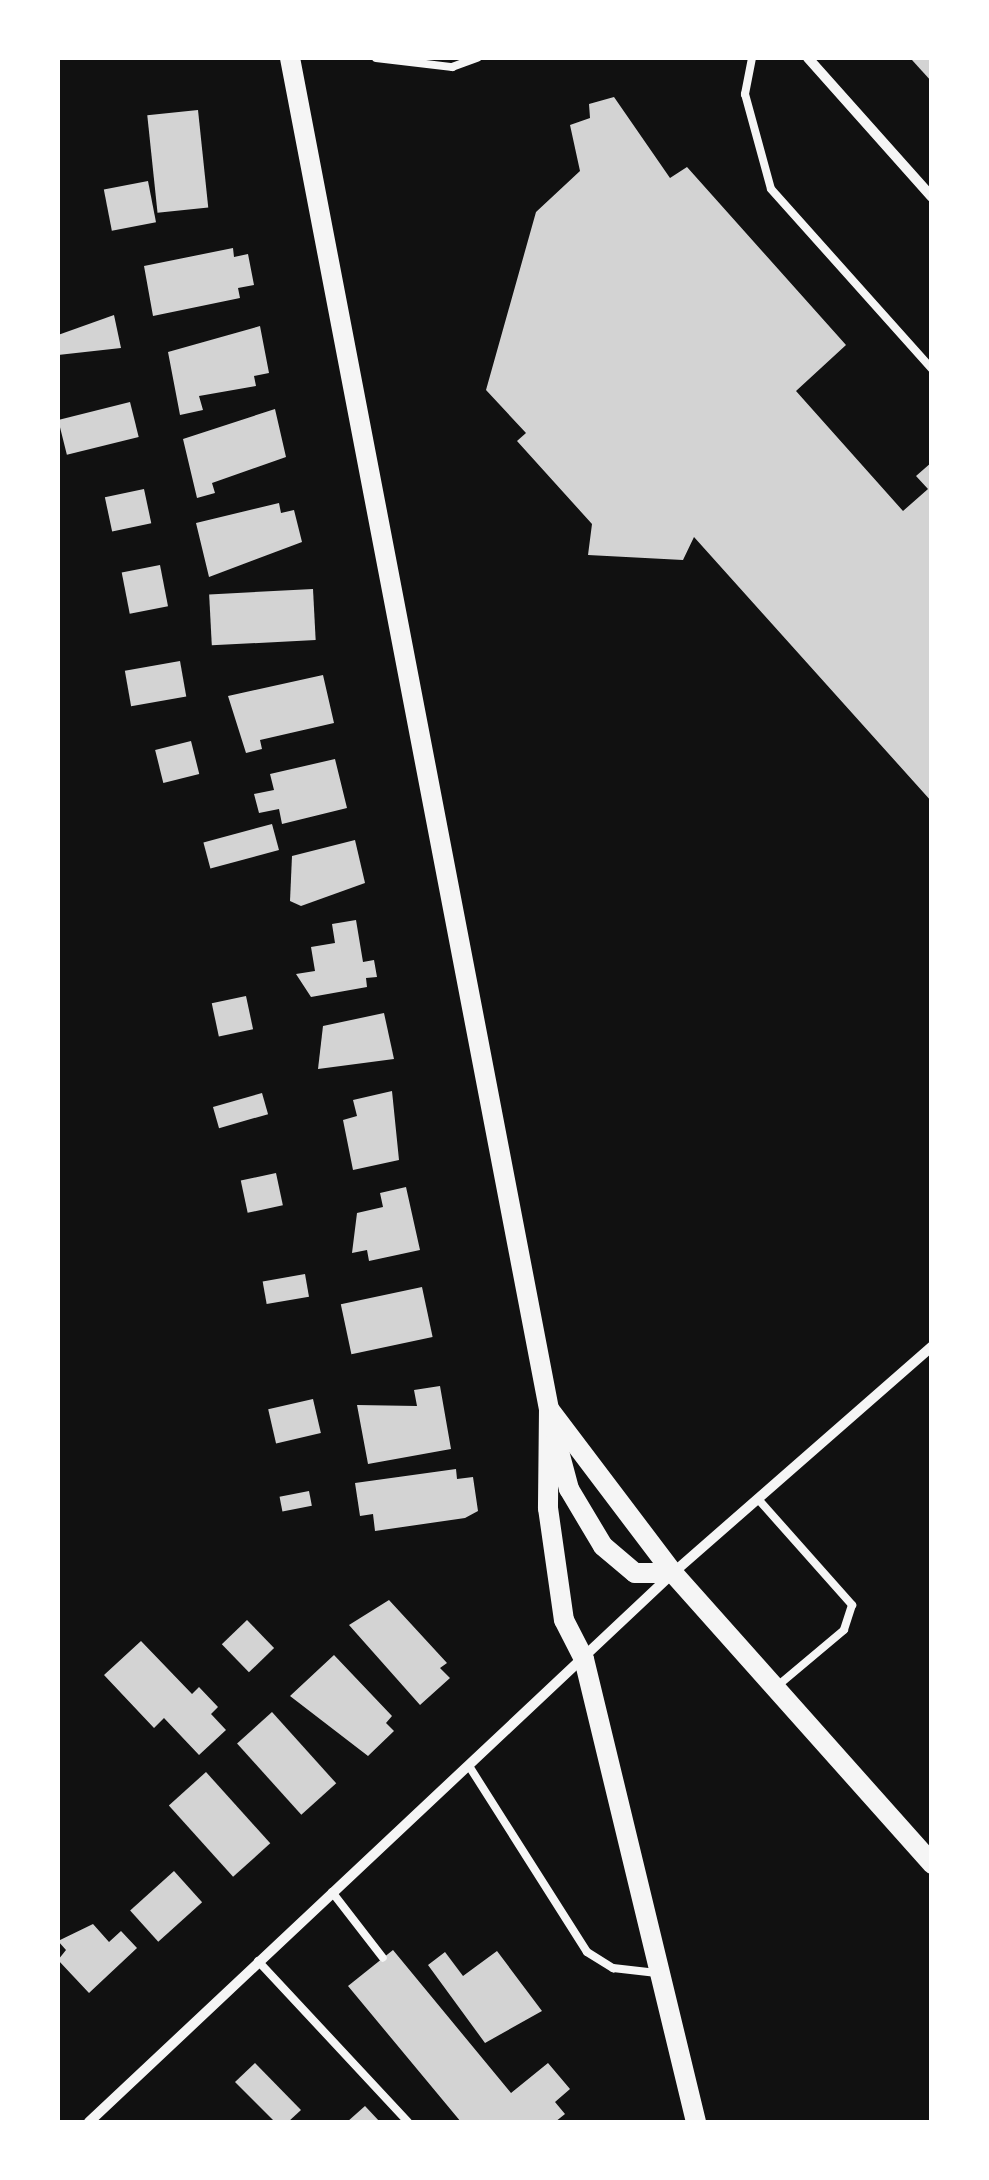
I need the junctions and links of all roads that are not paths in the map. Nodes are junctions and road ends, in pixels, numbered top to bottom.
1 (290, 58) edge
2 (376, 58) edge
3 (476, 58) edge
4 (752, 58) edge
5 (808, 58) edge
6 (932, 198) edge
7 (932, 369) edge
8 (932, 1346) edge
9 (548, 1409) junction
10 (758, 1498) junction
11 (674, 1573) junction
12 (584, 1660) junction
13 (776, 1687) junction
14 (470, 1766) junction
15 (932, 1864) edge
16 (332, 1892) junction
17 (383, 1958) dead end
18 (258, 1961) junction
19 (658, 1973) junction
20 (89, 2122) edge
21 (408, 2122) edge
22 (696, 2122) edge

1 - 9 main road
2 - 3 lane
4 - 7 lane
5 - 6 street
8 - 10 street
9 - 11 main road
9 - 11 main road
9 - 12 main road
10 - 11 street
10 - 13 lane
11 - 12 street
11 - 13 main road
12 - 14 street
12 - 19 main road
13 - 15 main road
14 - 16 street
14 - 19 lane
16 - 17 lane
16 - 18 street
18 - 20 street
18 - 21 lane
19 - 22 main road

